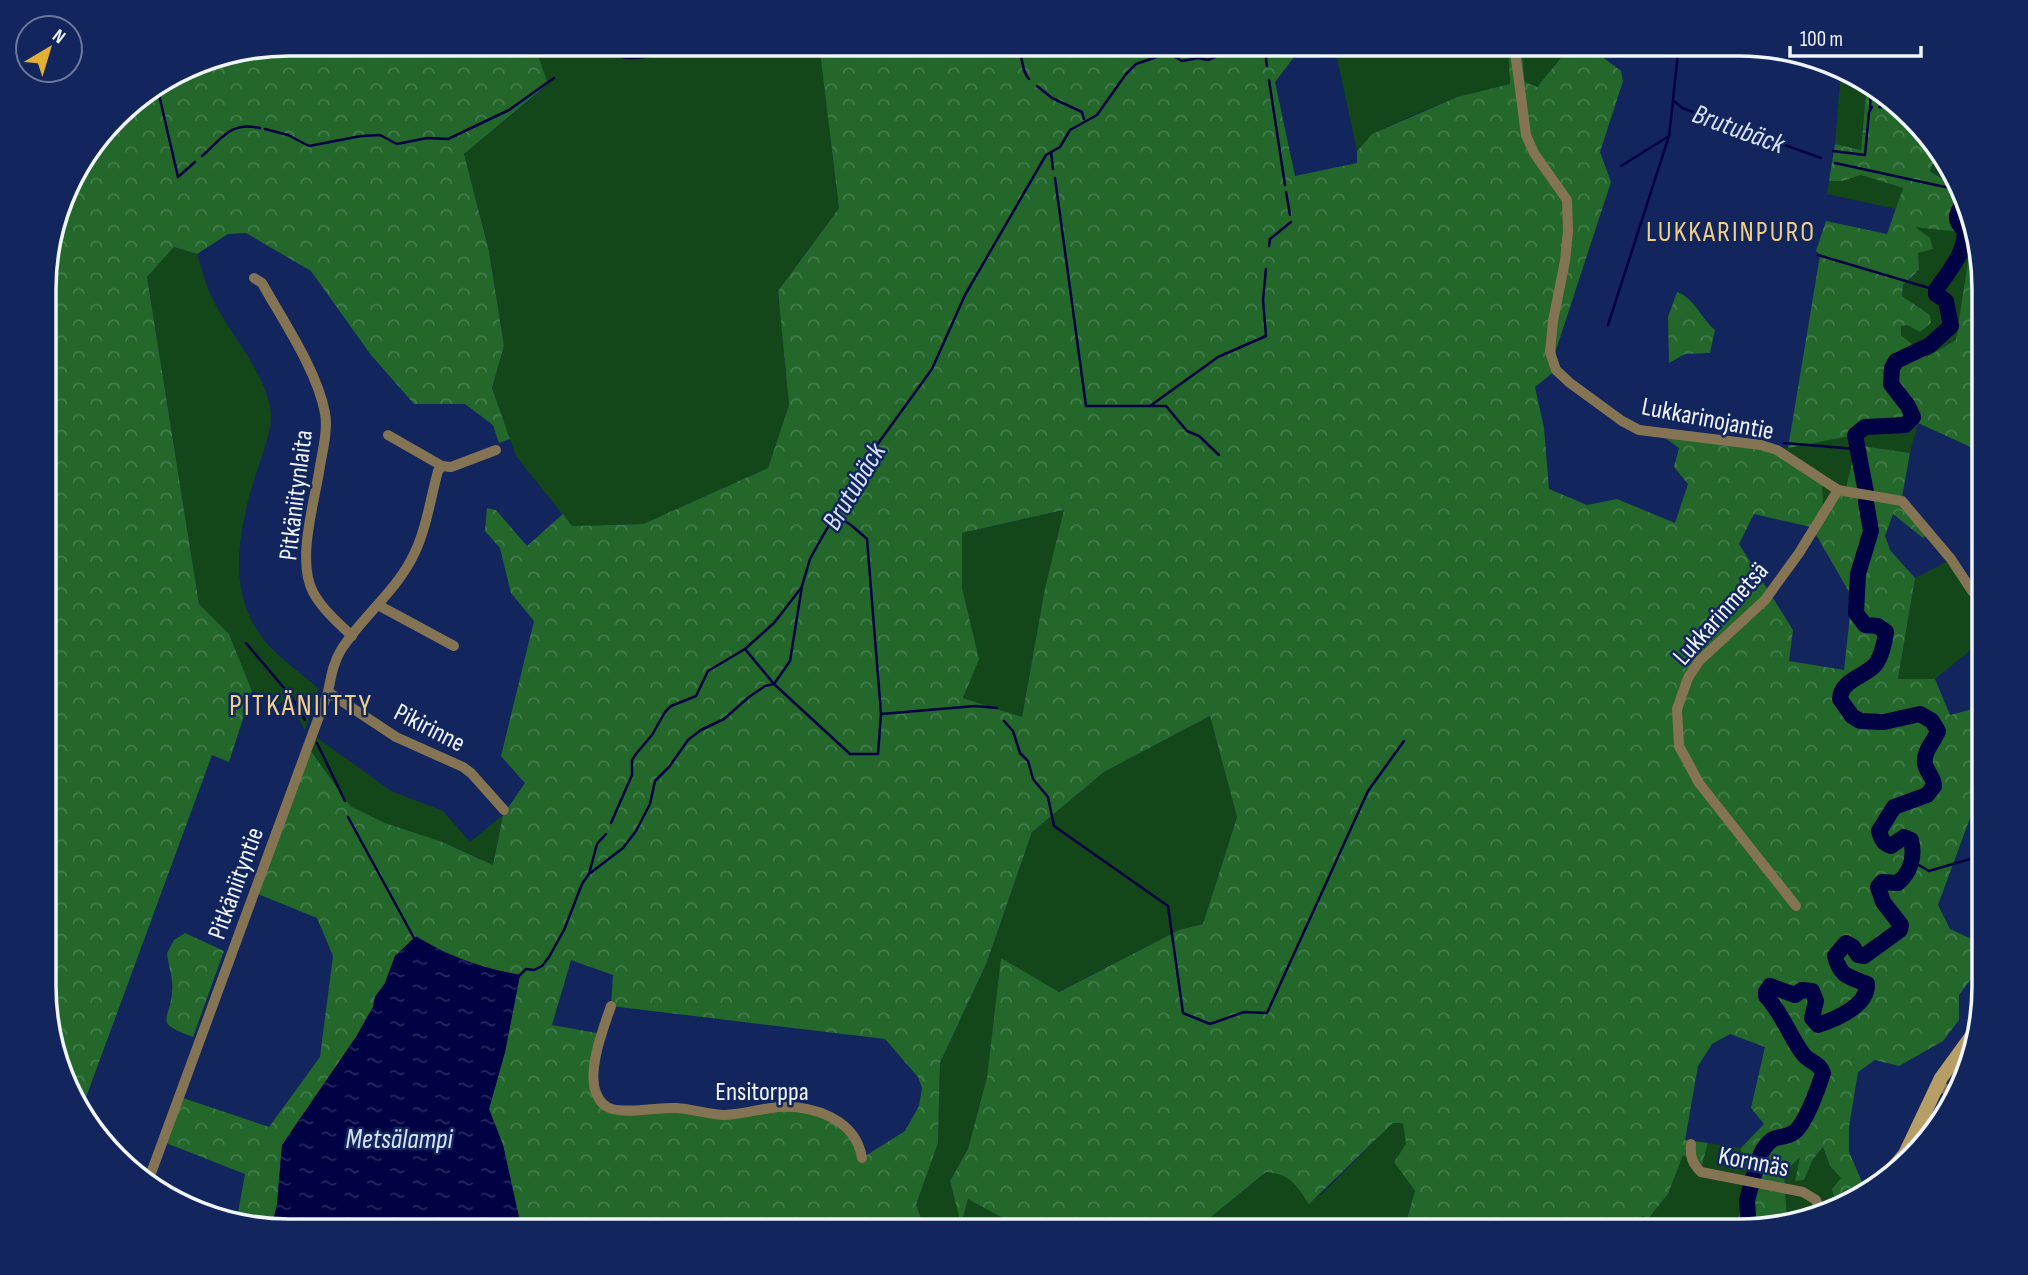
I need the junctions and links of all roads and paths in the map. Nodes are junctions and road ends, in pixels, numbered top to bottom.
1 (1515, 56) edge
2 (254, 278) dead end
3 (388, 435) dead end
4 (496, 450) dead end
5 (442, 466) junction
6 (1838, 491) junction
7 (1972, 591) edge
8 (378, 605) junction
9 (352, 636) junction
10 (454, 646) dead end
11 (328, 692) junction
12 (504, 810) dead end
13 (1796, 906) dead end
14 (611, 1006) dead end
15 (1964, 1047) edge
16 (1936, 1087) junction
17 (1948, 1090) edge
18 (1691, 1144) dead end
19 (1909, 1146) edge
20 (862, 1158) dead end
21 (151, 1174) edge
22 (1818, 1205) edge

1 - 6 street, Lukkarinojantie
2 - 9 street, Pitkäniitynlaita
3 - 5 street
4 - 5 street
5 - 8 street, Pitkäniityntie
6 - 7 street, Lukkarinojantie
6 - 13 street, Lukkarinmetsä
8 - 9 street, Pitkäniityntie
8 - 10 street
9 - 11 street, Pitkäniityntie
11 - 12 street, Pikirinne
11 - 21 street, Pitkäniityntie
14 - 20 street, Ensitorppa
15 - 16 main road
16 - 17 street
16 - 19 main road
18 - 22 street, Kornnäs

